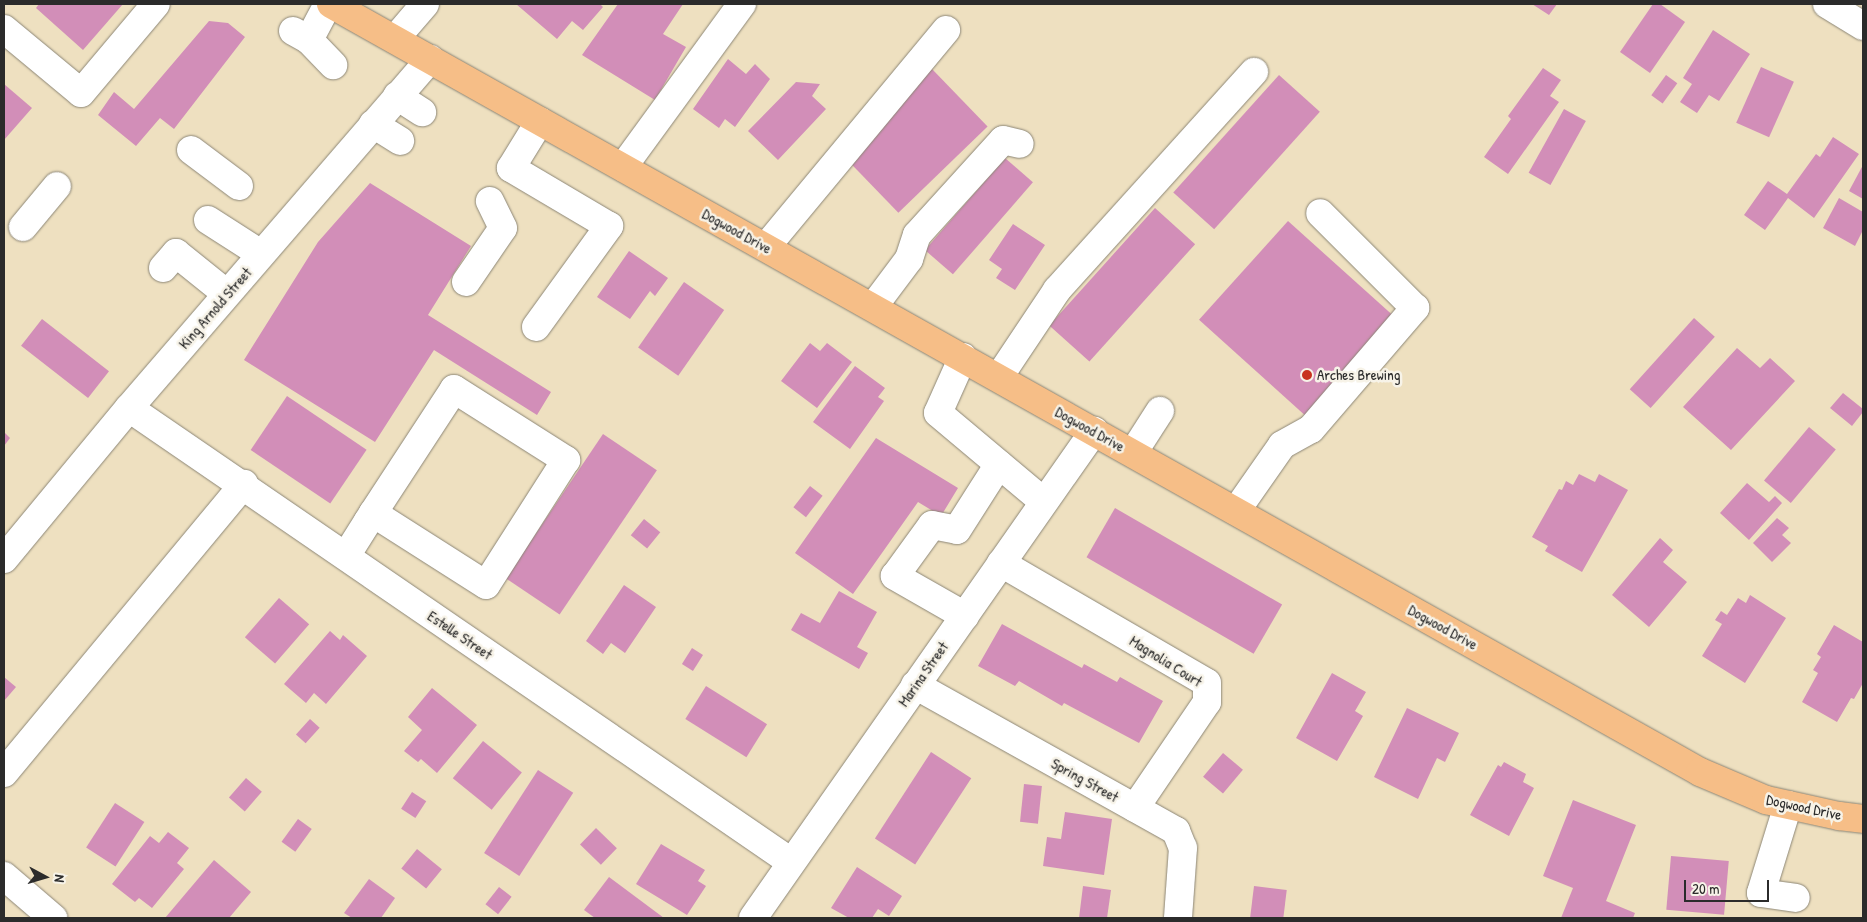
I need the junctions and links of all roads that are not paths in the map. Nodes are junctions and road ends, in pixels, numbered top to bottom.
1 (156, 4) edge
2 (329, 4) edge
3 (425, 4) edge
4 (742, 4) edge
5 (1827, 4) edge
6 (1863, 26) edge
7 (4, 29) edge
8 (946, 30) dead end
9 (395, 39) junction
10 (430, 59) junction
11 (333, 66) dead end
12 (1254, 72) dead end
13 (397, 96) junction
14 (422, 112) dead end
15 (540, 121) junction
16 (374, 124) junction
17 (400, 141) dead end
18 (1020, 144) dead end
19 (191, 150) dead end
20 (623, 167) junction
21 (57, 186) dead end
22 (239, 186) dead end
23 (490, 201) dead end
24 (1320, 213) dead end
25 (208, 220) dead end
26 (23, 227) dead end
27 (766, 247) junction
28 (262, 254) junction
29 (170, 260) dead end
30 (466, 282) dead end
31 (227, 294) junction
32 (873, 307) junction
33 (536, 327) dead end
34 (963, 357) junction
35 (999, 377) junction
36 (130, 408) junction
37 (1160, 412) dead end
38 (1094, 431) junction
39 (1133, 453) junction
40 (999, 464) junction
41 (244, 484) junction
42 (1044, 502) junction
43 (1236, 511) junction
44 (374, 513) junction
45 (346, 556) junction
46 (4, 559) edge
47 (1001, 563) junction
48 (964, 616) junction
49 (915, 685) junction
50 (4, 774) edge
51 (1788, 805) junction
52 (1135, 808) junction
53 (1863, 819) edge
54 (791, 862) junction
55 (4, 876) edge
56 (1796, 898) dead end
57 (53, 918) edge
58 (753, 918) edge
59 (1178, 918) edge

1 - 7 street
2 - 9 main road, Dogwood Drive
2 - 11 street
3 - 9 street
4 - 20 street
5 - 6 street
8 - 27 street
9 - 10 main road, Dogwood Drive
10 - 13 street, King Arnold Street
10 - 15 main road, Dogwood Drive
12 - 35 street
13 - 14 street
13 - 16 street, King Arnold Street
15 - 20 main road, Dogwood Drive
15 - 33 street
16 - 17 street
16 - 28 street, King Arnold Street
18 - 32 street
19 - 22 street
20 - 27 main road, Dogwood Drive
21 - 26 street
23 - 30 street
24 - 43 street
25 - 28 street
27 - 32 main road, Dogwood Drive
28 - 31 street, King Arnold Street
29 - 31 street
31 - 36 street, King Arnold Street
32 - 34 main road, Dogwood Drive
34 - 35 main road, Dogwood Drive
34 - 40 street
35 - 38 main road, Dogwood Drive
36 - 41 street, Estelle Street
36 - 46 street, King Arnold Street
37 - 39 street
38 - 39 main road, Dogwood Drive
38 - 42 street, Marina Street
39 - 43 main road, Dogwood Drive
40 - 42 street
40 - 48 street
41 - 45 street, Estelle Street
41 - 50 street
42 - 47 street, Marina Street
43 - 51 main road, Dogwood Drive
44 - 44 street
44 - 45 street
45 - 54 street, Estelle Street
47 - 48 street, Marina Street
47 - 52 street, Magnolia Court
48 - 49 street, Marina Street
49 - 52 street, Spring Street
49 - 54 street, Marina Street
51 - 53 main road, Dogwood Drive
51 - 56 street
52 - 59 street, Spring Street
54 - 58 street, Marina Street
55 - 57 street

